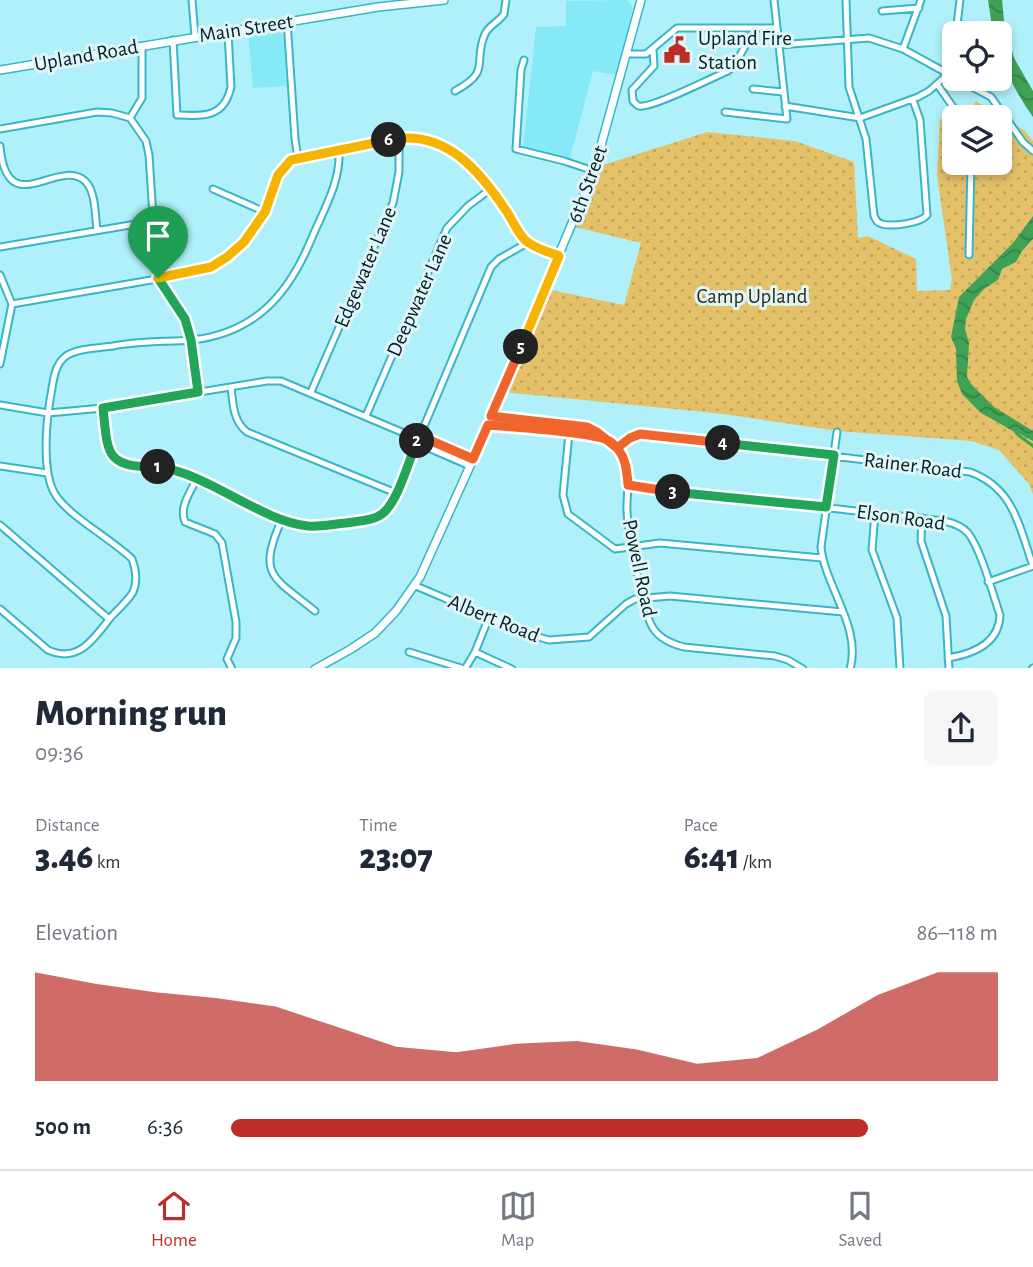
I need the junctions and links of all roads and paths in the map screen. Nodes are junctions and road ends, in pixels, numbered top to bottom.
1 (192, 0) edge
2 (444, 0) edge
3 (506, 0) edge
4 (641, 0) edge
5 (774, 0) edge
6 (846, 0) edge
7 (921, 0) edge
8 (960, 0) edge
9 (413, 1) edge
10 (379, 3) edge
11 (919, 8) junction
12 (883, 11) dead end
13 (957, 21) edge
14 (287, 22) junction
15 (777, 28) junction
16 (755, 29) junction
17 (228, 33) junction
18 (195, 36) junction
19 (847, 38) junction
20 (173, 40) junction
21 (779, 45) junction
22 (142, 46) junction
23 (653, 50) junction
24 (904, 50) junction
25 (626, 54) junction
26 (524, 60) dead end
27 (0, 71) edge
28 (942, 71) edge
29 (942, 82) edge
30 (937, 84) junction
31 (753, 89) dead end
32 (455, 90) dead end
33 (980, 91) edge
34 (783, 92) junction
35 (913, 100) junction
36 (952, 105) edge
37 (785, 106) junction
38 (725, 112) dead end
39 (130, 118) junction
40 (860, 118) junction
41 (0, 128) edge
42 (399, 138) junction
43 (0, 146) edge
44 (339, 150) junction
45 (1033, 151) edge
46 (298, 159) junction
47 (594, 171) junction
48 (971, 175) edge
49 (492, 188) junction
50 (213, 189) dead end
51 (265, 212) junction
52 (154, 221) junction
53 (97, 230) junction
54 (527, 243) junction
55 (0, 247) edge
56 (969, 255) dead end
57 (559, 256) junction
58 (0, 275) edge
59 (158, 278) junction
60 (12, 304) junction
61 (191, 340) junction
62 (1, 353) edge
63 (0, 364) edge
64 (230, 387) junction
65 (198, 392) junction
66 (311, 393) junction
67 (0, 405) edge
68 (103, 408) junction
69 (48, 413) junction
70 (366, 416) junction
71 (491, 416) junction
72 (488, 425) junction
73 (836, 432) dead end
74 (569, 433) junction
75 (418, 439) junction
76 (607, 439) junction
77 (617, 448) junction
78 (834, 455) junction
79 (472, 463) junction
80 (0, 466) edge
81 (47, 473) junction
82 (196, 480) junction
83 (628, 485) junction
84 (396, 493) junction
85 (826, 507) junction
86 (875, 513) junction
87 (922, 518) junction
88 (282, 519) junction
89 (0, 525) edge
90 (633, 547) junction
91 (822, 558) junction
92 (1033, 566) edge
93 (988, 582) junction
94 (416, 586) junction
95 (644, 598) junction
96 (0, 609) edge
97 (315, 611) dead end
98 (843, 612) junction
99 (489, 617) junction
100 (109, 619) junction
101 (409, 652) dead end
102 (475, 652) junction
103 (948, 658) junction
104 (232, 668) edge
105 (316, 668) edge
106 (465, 668) edge
107 (512, 668) edge
108 (803, 668) edge
109 (850, 668) edge
110 (900, 668) edge
111 (949, 668) edge

1 - 18 street
2 - 9 street, Main Street
3 - 32 street
4 - 25 street, 6th Street
5 - 15 street
6 - 19 street
7 - 11 street
8 - 13 street
9 - 10 street, Main Street
10 - 14 street, Main Street
11 - 12 street
11 - 24 street
14 - 17 street, Main Street
14 - 46 street
15 - 16 street
15 - 21 street
16 - 23 street
16 - 23 street
17 - 18 street, Main Street
17 - 20 street
18 - 20 street, Main Street
19 - 21 street
19 - 24 street
19 - 40 street
20 - 22 street, Upland Road
21 - 34 street
22 - 27 street, Upland Road
22 - 39 street
23 - 25 street
24 - 28 street
25 - 47 street, 6th Street
26 - 47 street
29 - 30 street
30 - 35 street
30 - 36 street
31 - 34 street
33 - 45 street
34 - 37 street
35 - 40 street
35 - 40 street
37 - 38 street
37 - 40 street
39 - 41 street
39 - 52 street
42 - 44 street
42 - 49 street
42 - 66 street, Edgewater Lane
43 - 53 street
44 - 46 street
44 - 61 street
46 - 51 street
47 - 57 street, 6th Street
48 - 56 street
49 - 54 street
49 - 70 street, Deepwater Lane
50 - 51 street
51 - 59 street
52 - 53 street
52 - 59 street
53 - 55 street
54 - 57 street
54 - 75 street
57 - 71 street, 6th Street
58 - 60 street
59 - 60 street
59 - 61 street
60 - 62 street
61 - 65 street
61 - 69 street
62 - 63 street
64 - 65 street
64 - 66 street
64 - 84 street
65 - 68 street
66 - 70 street
67 - 69 street
68 - 69 street
68 - 82 street
69 - 81 street
70 - 75 street
71 - 72 street, 6th Street
71 - 76 street, Powell Road
72 - 74 street
72 - 79 street, 6th Street
73 - 78 street
74 - 76 street
74 - 90 street
75 - 79 street
75 - 84 street
76 - 77 street, Powell Road
77 - 78 street, Rainer Road
77 - 83 street, Powell Road
78 - 85 street
78 - 92 street, Rainer Road
79 - 94 street, 6th Street
80 - 81 street
81 - 100 street
82 - 88 street
82 - 104 street
83 - 85 street, Elson Road
83 - 90 street, Powell Road
84 - 88 street
85 - 86 street, Elson Road
85 - 91 street
86 - 87 street, Elson Road
86 - 110 street
87 - 93 street, Elson Road
87 - 103 street
88 - 97 street
89 - 100 street
90 - 91 street
90 - 95 street, Powell Road
91 - 98 street
92 - 93 street
93 - 103 street, Elson Road
94 - 99 street, Albert Road
94 - 105 street, 6th Street
95 - 98 street
95 - 99 street, Albert Road
95 - 108 street, Powell Road
96 - 100 street
98 - 109 street
99 - 102 street
101 - 106 street
102 - 106 street
102 - 107 street
103 - 111 street

